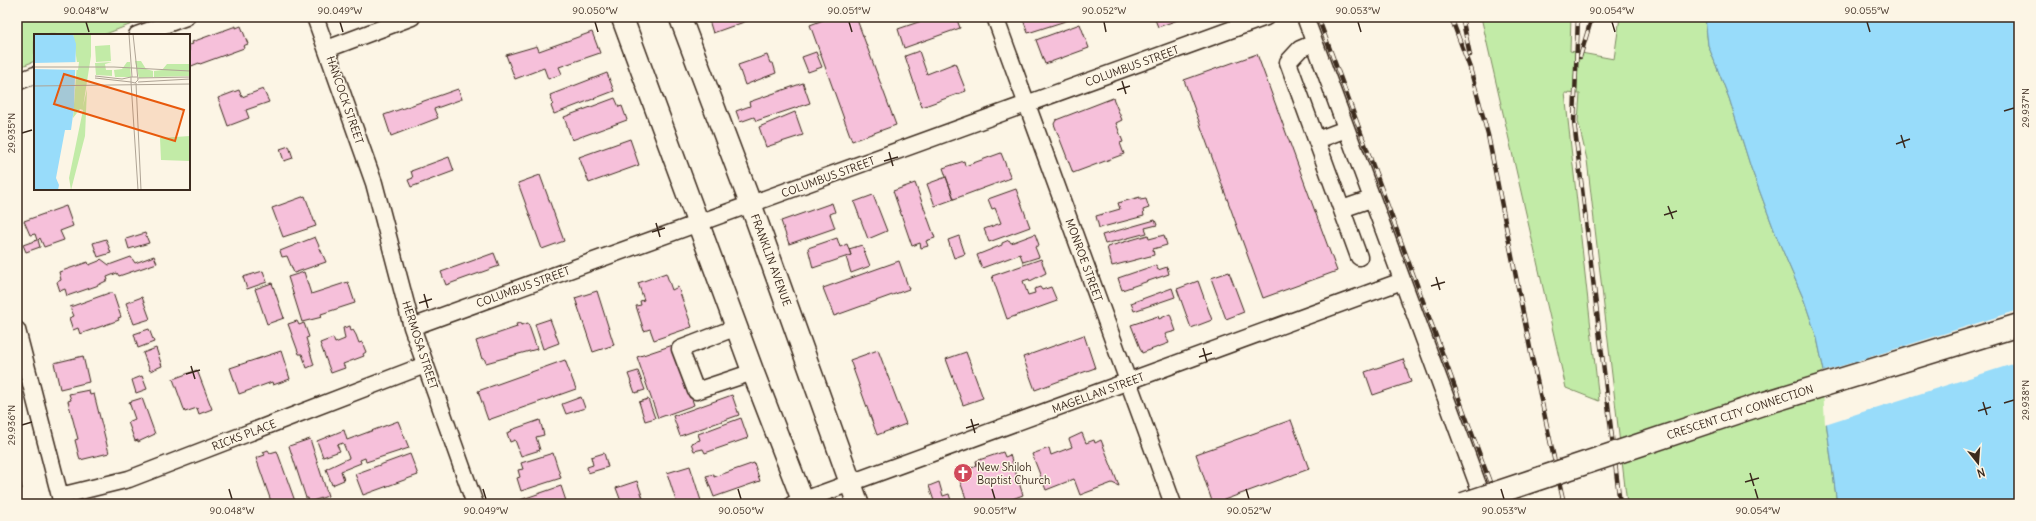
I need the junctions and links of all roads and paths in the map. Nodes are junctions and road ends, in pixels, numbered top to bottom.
1 (186, 17) edge
2 (315, 17) edge
3 (412, 17) edge
4 (622, 17) edge
5 (680, 17) edge
6 (995, 17) edge
7 (1266, 17) edge
8 (1305, 17) edge
9 (140, 34) edge
10 (1314, 43) junction
11 (327, 49) junction
12 (34, 74) edge
13 (17, 82) edge
14 (1026, 104) junction
15 (1346, 129) junction
16 (1317, 140) junction
17 (374, 183) joint
18 (1371, 199) junction
19 (751, 205) junction
20 (1342, 209) junction
21 (699, 224) junction
22 (1359, 257) dead end
23 (1402, 280) junction
24 (2019, 325) edge
25 (412, 327) junction
26 (737, 327) junction
27 (17, 330) edge
28 (425, 365) junction
29 (753, 372) junction
30 (1129, 382) junction
31 (850, 483) junction
32 (61, 500) edge
33 (800, 503) edge
34 (475, 504) edge
35 (858, 504) edge
36 (1173, 504) edge
37 (1463, 504) edge
38 (1485, 504) edge

1 - 9 street
2 - 11 street, HANCOCK STREET
3 - 11 street
4 - 21 main road
5 - 19 main road, FRANKLIN AVENUE
6 - 14 street, MONROE STREET
7 - 14 street, COLUMBUS STREET
8 - 10 street
10 - 15 street
10 - 16 street
11 - 17 street, HANCOCK STREET
12 - 13 street
14 - 19 street, COLUMBUS STREET
14 - 30 street, MONROE STREET
15 - 16 street
15 - 18 street
16 - 20 street
17 - 25 street, HERMOSA STREET
18 - 20 street
18 - 23 street
19 - 21 street, COLUMBUS STREET
19 - 31 main road, FRANKLIN AVENUE
20 - 22 street
21 - 25 street, COLUMBUS STREET
21 - 26 main road
23 - 30 street, MAGELLAN STREET
23 - 38 street
24 - 37 highway, CRESCENT CITY CONNECTION, bridge
25 - 28 street, HERMOSA STREET
26 - 29 main road
26 - 29 street
27 - 32 street
28 - 32 street, RICKS PLACE
28 - 34 street, HERMOSA STREET
29 - 33 main road
30 - 31 street, MAGELLAN STREET
30 - 36 street, MONROE STREET
31 - 33 street, MAGELLAN STREET
31 - 35 main road, FRANKLIN AVENUE

